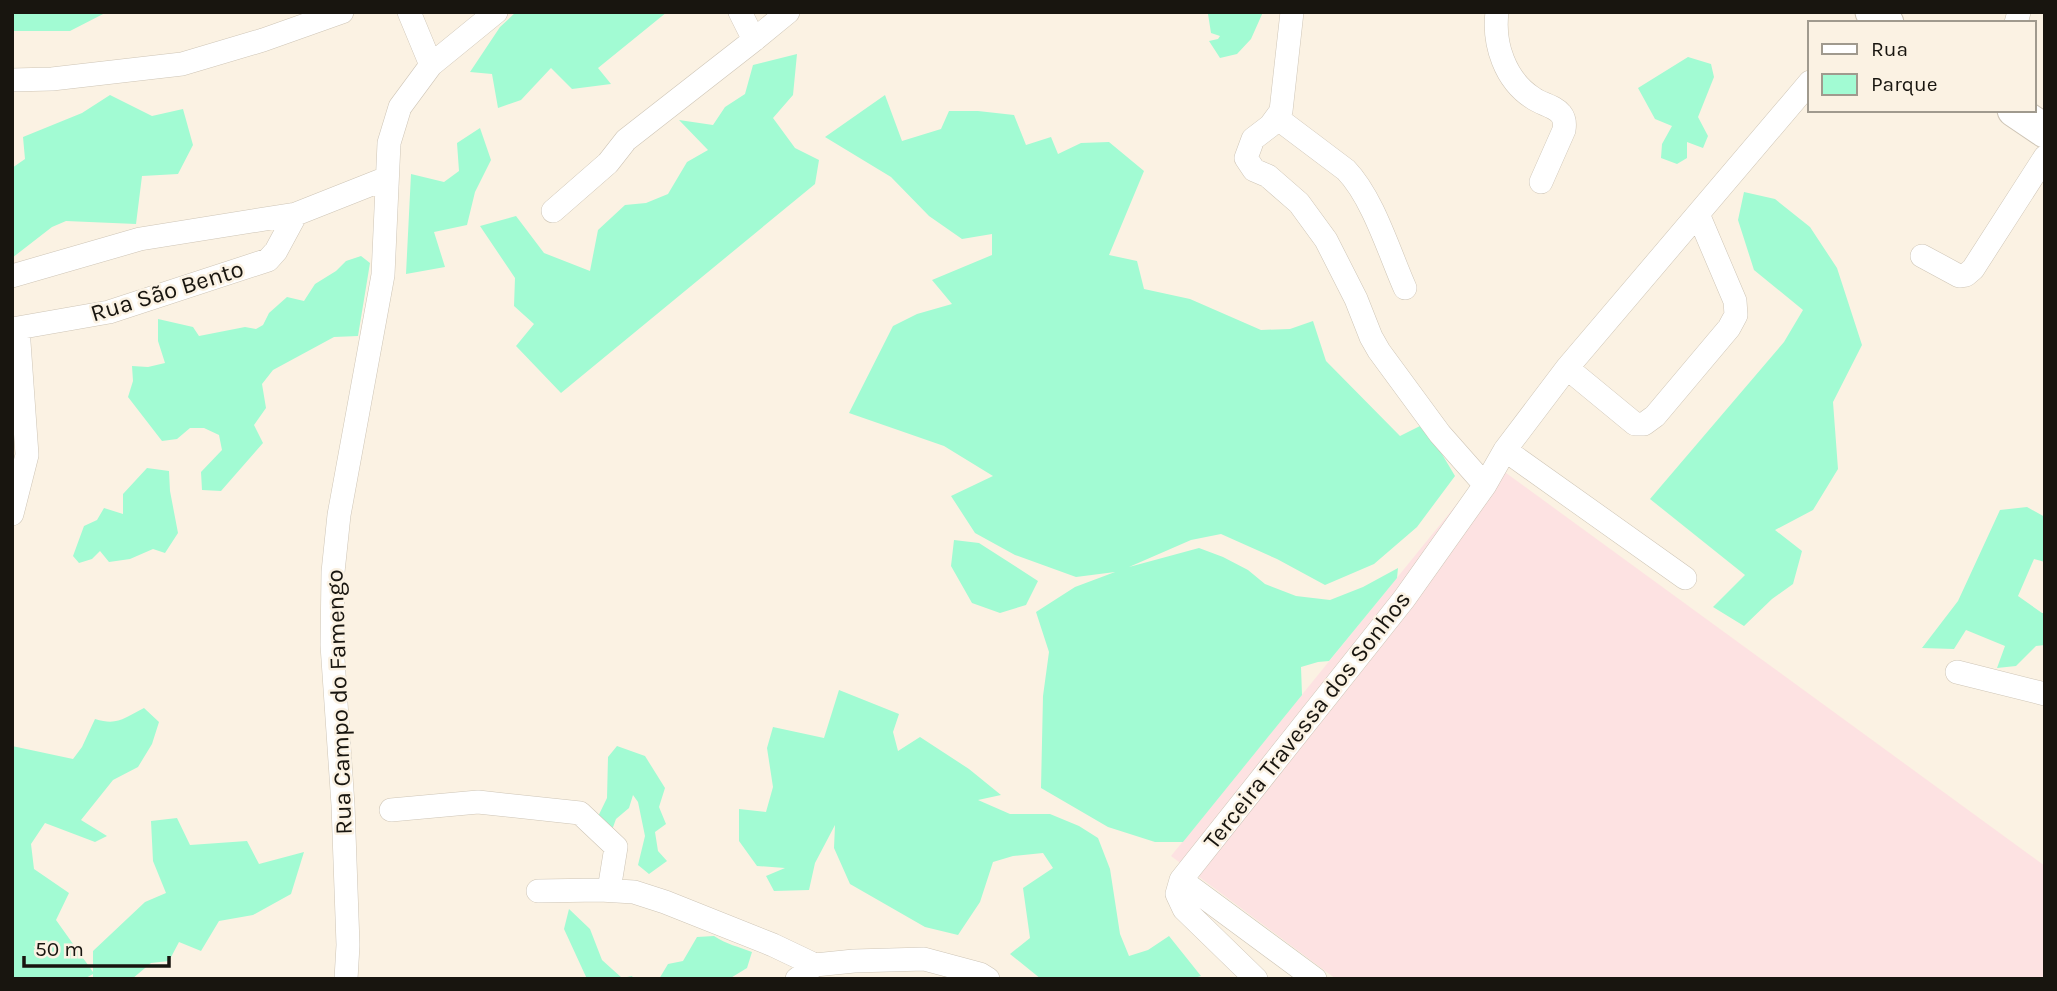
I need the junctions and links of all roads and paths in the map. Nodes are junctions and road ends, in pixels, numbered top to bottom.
1 (342, 12) edge
2 (409, 12) edge
3 (496, 12) edge
4 (740, 12) edge
5 (788, 12) edge
6 (1292, 12) edge
7 (1497, 12) edge
8 (754, 40) junction
9 (431, 65) junction
10 (12, 80) edge
11 (1808, 84) edge
12 (2017, 112) edge
13 (1276, 118) junction
14 (2045, 131) edge
15 (2045, 157) edge
16 (387, 178) junction
17 (1541, 182) dead end
18 (553, 211) dead end
19 (296, 214) junction
20 (1698, 214) junction
21 (1922, 256) dead end
22 (12, 276) edge
23 (1405, 288) dead end
24 (15, 328) edge
25 (1567, 368) junction
26 (1505, 450) junction
27 (1485, 485) junction
28 (12, 514) edge
29 (1685, 578) dead end
30 (1957, 672) dead end
31 (2045, 694) edge
32 (391, 810) dead end
33 (1181, 880) junction
34 (609, 890) junction
35 (538, 891) dead end
36 (816, 965) junction
37 (852, 970) edge
38 (346, 979) edge
39 (797, 979) edge
40 (988, 979) edge
41 (1256, 979) edge
42 (1315, 979) edge

1 - 10 street
2 - 9 street
3 - 9 street, Rua Campo do Famengo
4 - 8 street
5 - 8 street
6 - 13 street
7 - 17 street
8 - 18 street
9 - 16 street, Rua Campo do Famengo
11 - 20 street, Terceira Travessa dos Sonhos
12 - 14 main road
13 - 23 street
13 - 27 street
15 - 21 street
16 - 19 street, Rua São Bento
16 - 38 street, Rua Campo do Famengo
19 - 22 street, Rua São Bento
19 - 24 street, Rua São Bento
20 - 25 street, Terceira Travessa dos Sonhos
20 - 25 street
24 - 28 street
25 - 26 street, Terceira Travessa dos Sonhos
26 - 27 street, Terceira Travessa dos Sonhos
26 - 29 street
27 - 33 street, Terceira Travessa dos Sonhos
30 - 31 street
32 - 34 street
33 - 41 street
33 - 42 street
34 - 35 street
34 - 36 street
36 - 37 street
36 - 39 street
37 - 40 street

